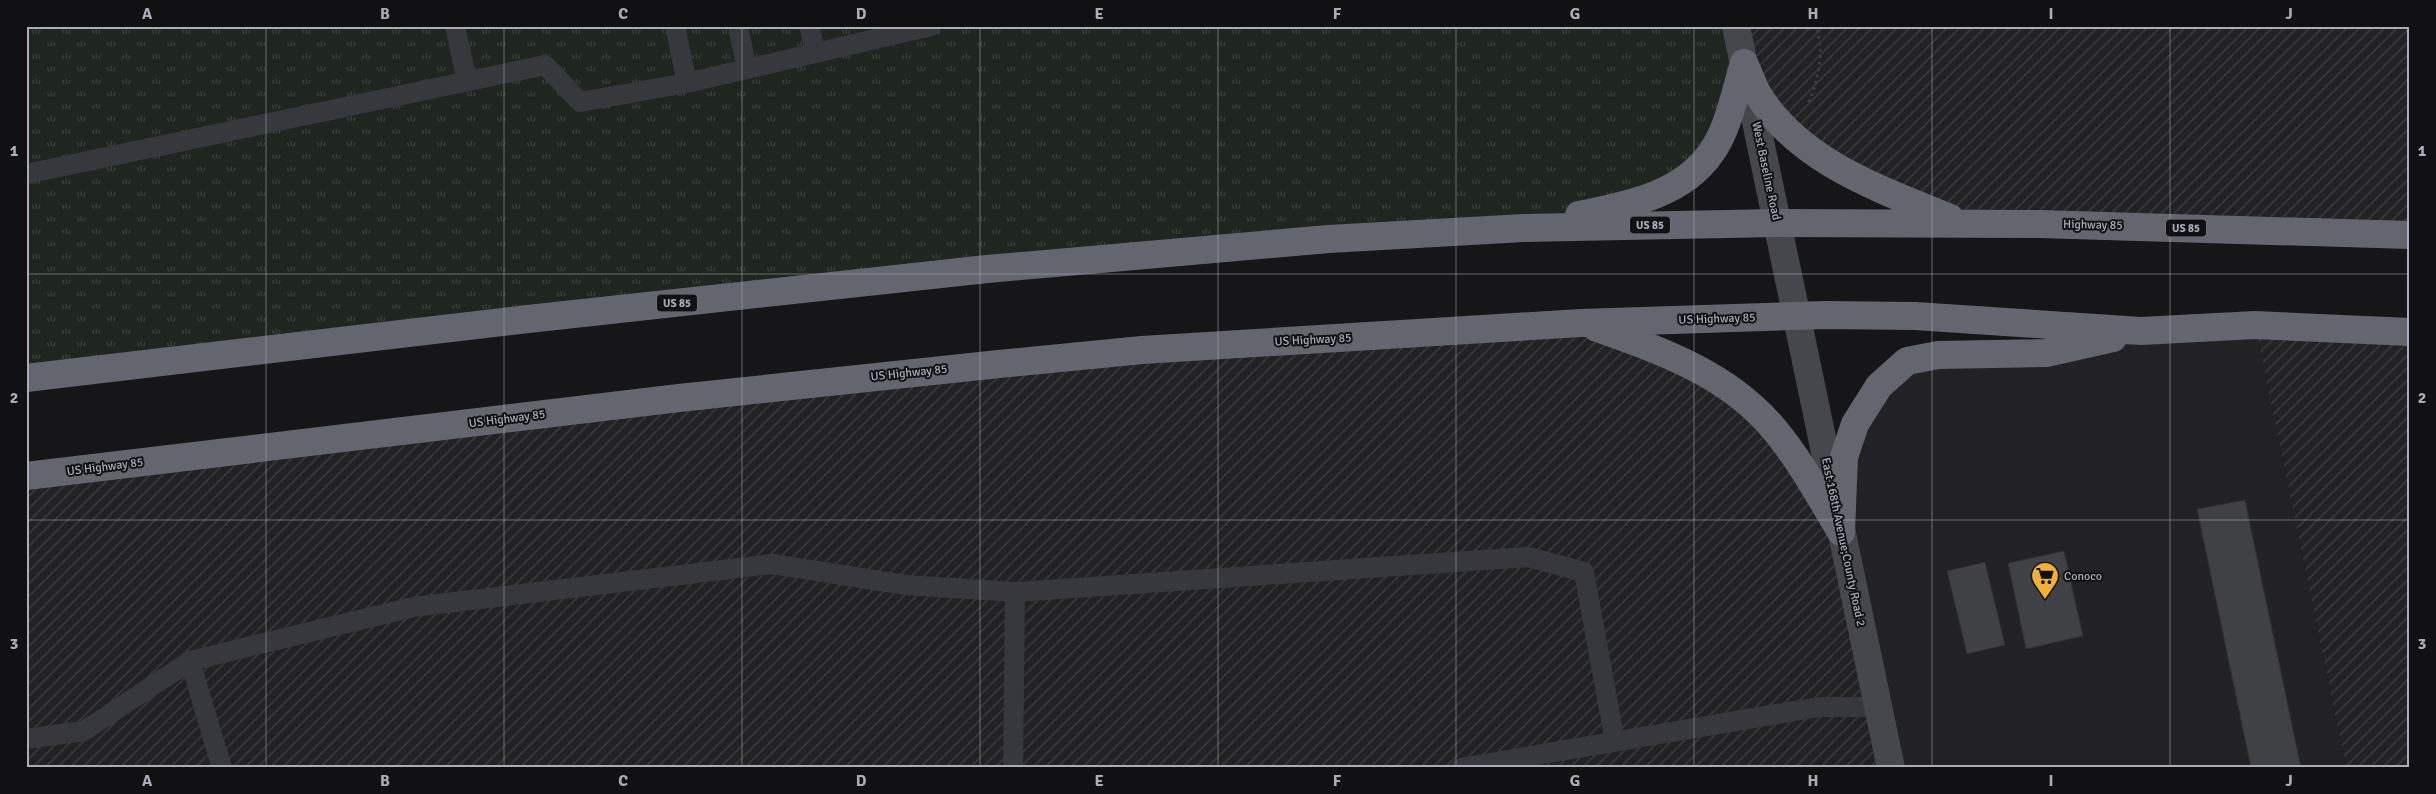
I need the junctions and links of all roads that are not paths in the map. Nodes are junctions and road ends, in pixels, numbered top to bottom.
1 (455, 26) edge
2 (675, 26) edge
3 (809, 26) edge
4 (931, 26) edge
5 (1736, 26) edge
6 (883, 31) edge
7 (739, 32) dead end
8 (816, 53) junction
9 (1744, 63) junction
10 (747, 69) junction
11 (467, 81) junction
12 (687, 83) junction
13 (26, 174) edge
14 (1777, 223) junction
15 (1963, 224) junction
16 (1524, 228) junction
17 (2410, 236) edge
18 (1796, 316) junction
19 (1581, 323) junction
20 (2141, 331) junction
21 (2410, 332) edge
22 (26, 378) edge
23 (26, 476) edge
24 (1841, 532) junction
25 (1015, 592) junction
26 (190, 661) junction
27 (1878, 706) junction
28 (26, 739) edge
29 (1615, 742) junction
30 (222, 768) edge
31 (1013, 768) edge
32 (1462, 768) edge
33 (1891, 768) edge

1 - 11 lane
2 - 12 lane
3 - 8 lane
4 - 6 lane
5 - 9 main road, West Baseline Road
6 - 8 lane
7 - 10 lane
8 - 10 lane
9 - 14 main road, West Baseline Road
9 - 15 highway
9 - 16 highway
10 - 12 lane
11 - 12 lane
11 - 13 lane
14 - 15 highway, Highway 85 / US 85
14 - 16 highway, US 85
14 - 18 main road, West Baseline Road
15 - 17 highway, Highway 85 / US 85
16 - 22 highway, US 85
18 - 19 highway, US Highway 85
18 - 20 highway
18 - 24 main road, East 168th Avenue;County Road 2
19 - 23 highway, US Highway 85
19 - 24 highway
20 - 21 highway
20 - 24 highway
24 - 27 main road, East 168th Avenue;County Road 2
25 - 26 lane
25 - 29 lane
25 - 31 lane
26 - 28 lane
26 - 30 lane
27 - 29 lane
27 - 33 main road, East 168th Avenue;County Road 2
29 - 32 lane

